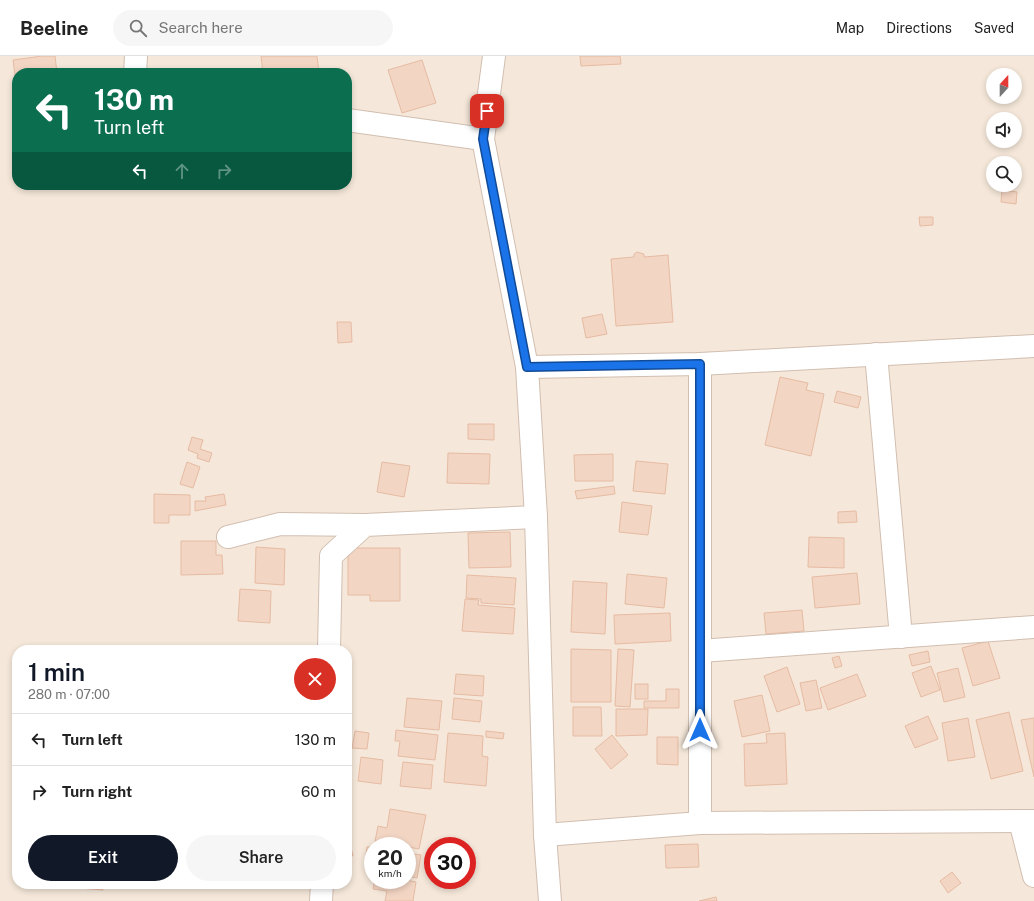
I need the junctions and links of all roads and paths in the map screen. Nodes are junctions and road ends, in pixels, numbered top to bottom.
1 (136, 56) edge
2 (494, 56) edge
3 (135, 68) edge
4 (352, 121) edge
5 (483, 139) junction
6 (1034, 346) edge
7 (876, 354) junction
8 (700, 364) junction
9 (527, 367) junction
10 (536, 517) junction
11 (365, 524) junction
12 (228, 537) dead end
13 (1034, 627) edge
14 (901, 637) junction
15 (328, 645) edge
16 (700, 651) junction
17 (1027, 821) edge
18 (700, 823) junction
19 (545, 834) junction
20 (1034, 876) edge
21 (322, 889) edge
22 (322, 901) edge
23 (550, 901) edge

1 - 3 street
2 - 5 street
4 - 5 street
5 - 9 street
6 - 7 street
7 - 8 street
7 - 14 street
8 - 9 street
8 - 16 street
9 - 10 street
10 - 11 street
10 - 19 street
11 - 12 street
11 - 15 street
13 - 14 street
14 - 16 street
16 - 18 street
17 - 18 street
17 - 20 street
18 - 19 street
19 - 23 street
21 - 22 street

